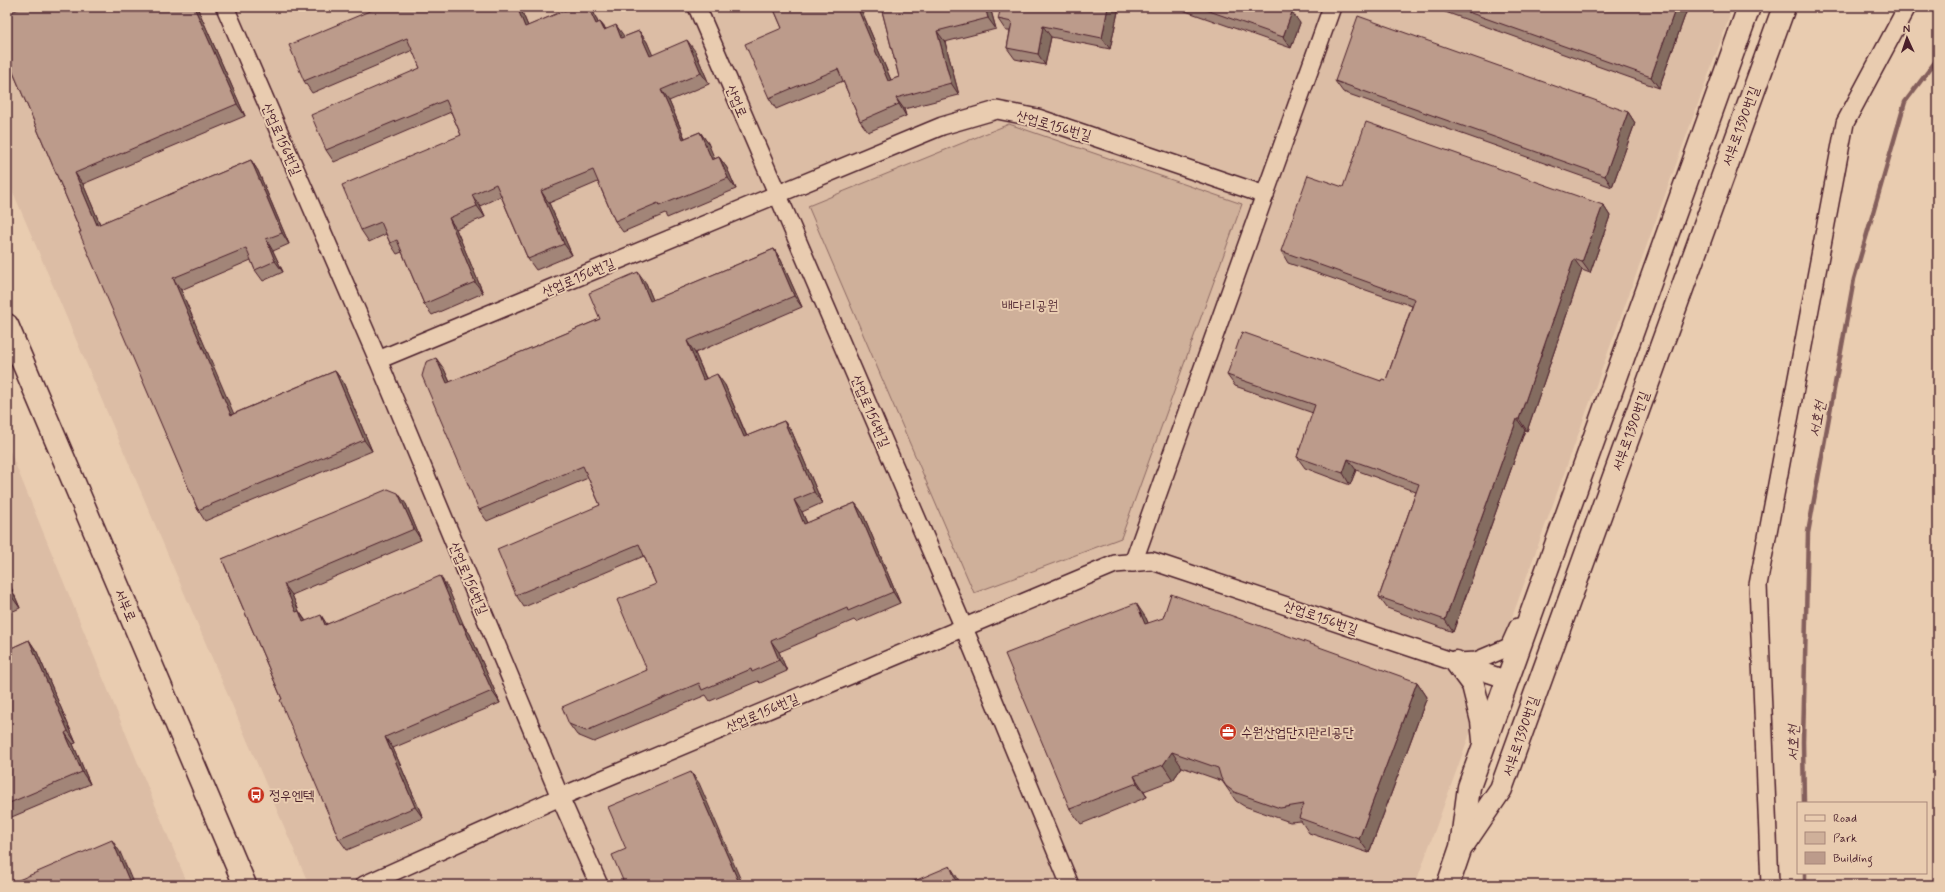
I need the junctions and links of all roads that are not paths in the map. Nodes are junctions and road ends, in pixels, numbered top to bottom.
1 (225, 7) edge
2 (697, 7) edge
3 (1332, 7) edge
4 (1749, 7) edge
5 (1784, 7) edge
6 (1907, 7) edge
7 (778, 194) junction
8 (1265, 195) junction
9 (7, 325) edge
10 (378, 360) junction
11 (1133, 563) junction
12 (1549, 566) junction
13 (964, 628) junction
14 (1456, 662) junction
15 (1508, 680) junction
16 (1536, 690) junction
17 (1485, 744) junction
18 (560, 797) junction
19 (1462, 847) junction
20 (245, 885) edge
21 (364, 885) edge
22 (599, 885) edge
23 (1070, 885) edge
24 (1448, 885) edge
25 (1770, 885) edge

1 - 10 street, 산업로156번길
2 - 7 street, 산업로
3 - 8 street
4 - 12 street, 서부로1390번길
5 - 16 street, 서부로1390번길
6 - 25 street
7 - 8 street, 산업로156번길
7 - 10 street, 산업로156번길
7 - 13 street, 산업로156번길
8 - 11 street
9 - 20 street, 서부로
10 - 18 street, 산업로156번길
11 - 13 street, 산업로156번길
11 - 14 street, 산업로156번길
12 - 14 street
12 - 15 street, 서부로1390번길
13 - 18 street, 산업로156번길
13 - 23 street, 산업로156번길
14 - 15 street, 산업로156번길
14 - 17 street
15 - 16 street
15 - 17 street, 서부로1390번길
16 - 19 street, 서부로1390번길
17 - 19 street, 서부로1390번길
18 - 21 street
18 - 22 street, 산업로156번길
19 - 24 street, 서부로1390번길

